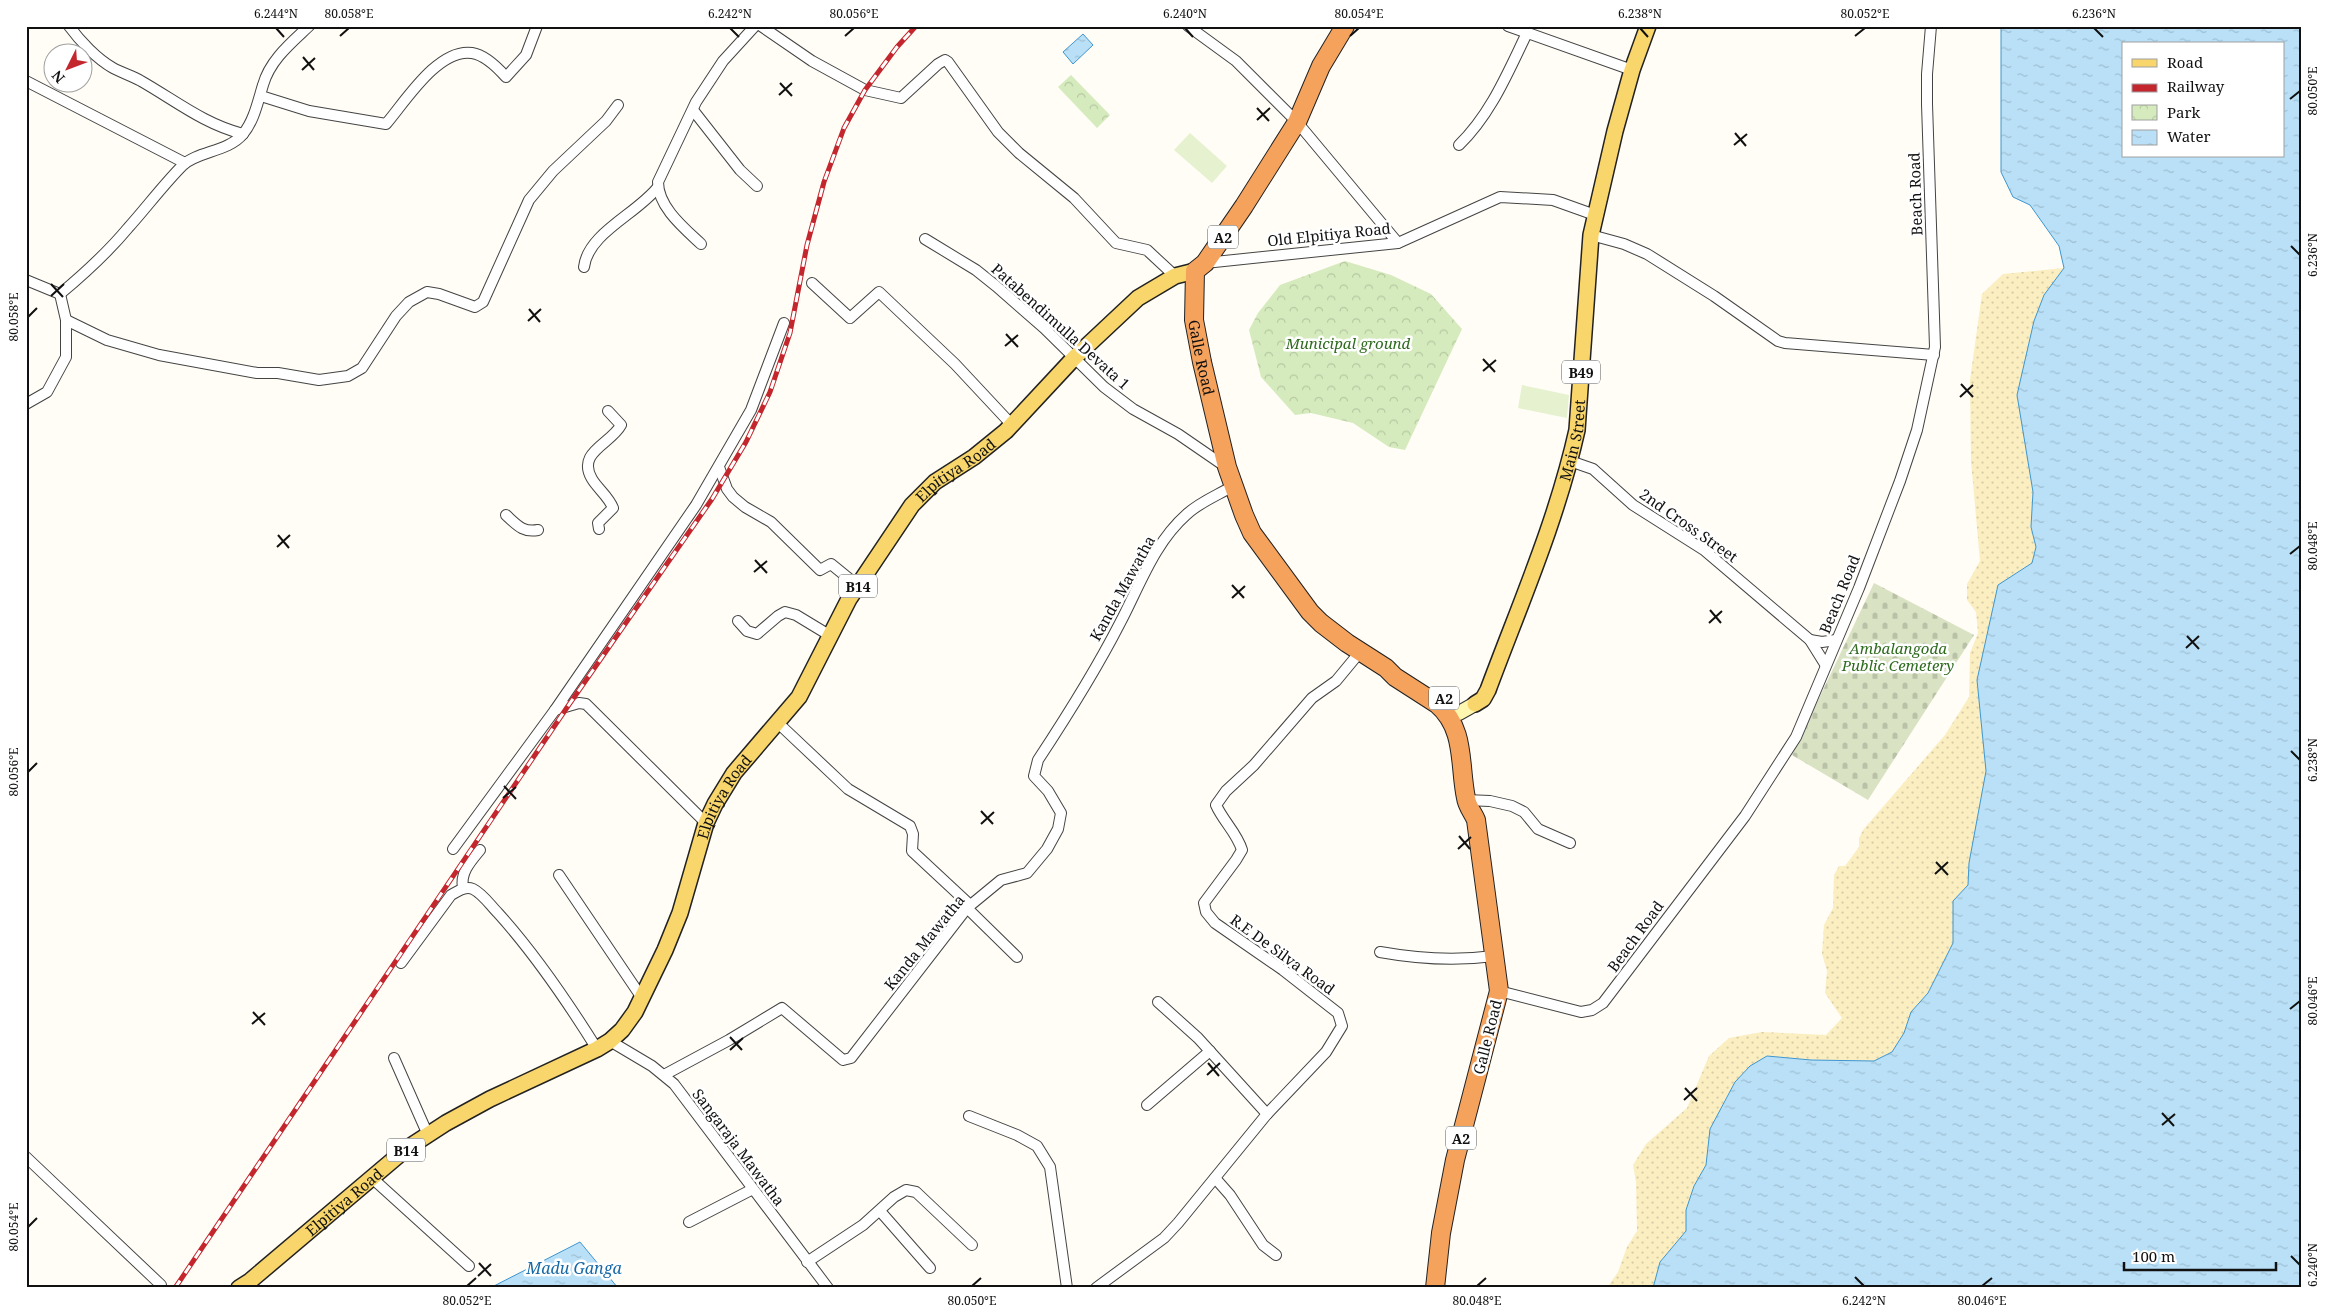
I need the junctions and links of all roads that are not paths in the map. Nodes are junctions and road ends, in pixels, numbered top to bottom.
1 (69, 26) edge
2 (309, 26) edge
3 (537, 26) edge
4 (755, 26) edge
5 (761, 26) edge
6 (1188, 26) edge
7 (1344, 26) edge
8 (1508, 26) edge
9 (1648, 26) edge
10 (1931, 26) edge
11 (1527, 33) junction
12 (1632, 70) junction
13 (26, 81) edge
14 (261, 96) junction
15 (618, 105) dead end
16 (693, 110) junction
17 (1296, 122) junction
18 (243, 134) junction
19 (1459, 145) dead end
20 (185, 163) junction
21 (757, 186) dead end
22 (658, 187) junction
23 (1595, 215) junction
24 (1591, 235) junction
25 (926, 240) dead end
26 (1398, 243) junction
27 (702, 244) dead end
28 (584, 267) dead end
29 (1200, 267) junction
30 (1175, 276) junction
31 (26, 280) edge
32 (812, 283) dead end
33 (60, 294) junction
34 (66, 320) junction
35 (784, 323) dead end
36 (1934, 355) junction
37 (1074, 358) junction
38 (26, 404) edge
39 (608, 411) dead end
40 (1012, 424) junction
41 (1570, 461) junction
42 (719, 467) junction
43 (1227, 467) junction
44 (1233, 486) junction
45 (506, 515) dead end
46 (599, 529) dead end
47 (538, 530) dead end
48 (858, 586) junction
49 (738, 621) dead end
50 (829, 635) junction
51 (1810, 640) junction
52 (1836, 640) junction
53 (1360, 652) junction
54 (1825, 664) junction
55 (1386, 668) junction
56 (1475, 704) joint
57 (556, 710) junction
58 (1459, 713) junction
59 (777, 722) junction
60 (1462, 756) junction
61 (1466, 800) junction
62 (706, 823) junction
63 (1570, 842) dead end
64 (453, 849) dead end
65 (480, 850) dead end
66 (559, 875) dead end
67 (463, 888) junction
68 (969, 907) junction
69 (1380, 952) dead end
70 (1494, 956) junction
71 (1017, 957) dead end
72 (401, 964) dead end
73 (1499, 991) junction
74 (642, 998) junction
75 (1158, 1002) dead end
76 (603, 1045) junction
77 (1210, 1051) junction
78 (394, 1058) dead end
79 (664, 1075) junction
80 (1147, 1105) dead end
81 (1267, 1114) junction
82 (969, 1116) dead end
83 (428, 1135) junction
84 (26, 1157) edge
85 (372, 1178) junction
86 (1215, 1178) junction
87 (751, 1190) junction
88 (880, 1211) junction
89 (689, 1222) dead end
90 (972, 1245) dead end
91 (1276, 1254) dead end
92 (807, 1262) junction
93 (469, 1266) dead end
94 (930, 1268) dead end
95 (161, 1285) dead end
96 (239, 1288) edge
97 (828, 1288) edge
98 (1067, 1288) edge
99 (1096, 1288) edge
100 (1435, 1288) edge

1 - 18 street
2 - 14 street
3 - 14 street
4 - 16 street
5 - 30 street
6 - 17 street
7 - 17 highway, A2
8 - 11 street
9 - 12 main road, Main Street / B49
10 - 36 street, Beach Road
11 - 12 street
11 - 19 street
12 - 23 main road, Main Street / B49
13 - 20 street
14 - 18 street
15 - 34 street
16 - 21 street
16 - 22 street
17 - 26 street
17 - 29 highway, A2
18 - 20 street
20 - 33 street
22 - 27 street
22 - 28 street
23 - 24 main road, Main Street / B49
23 - 26 street, Old Elpitiya Road
24 - 36 street
24 - 41 main road, Main Street / B49
25 - 37 street, Patabendimulla Devata 1
26 - 29 street, Old Elpitiya Road
29 - 30 main road, Elpitiya Road / B14
29 - 43 highway, Galle Road / A2
30 - 37 main road, Elpitiya Road / B14
31 - 33 street
32 - 40 street
33 - 34 street
34 - 38 street
35 - 42 street
36 - 52 street, Beach Road
37 - 40 main road, Elpitiya Road / B14
37 - 43 street, Patabendimulla Devata 1
39 - 46 street
40 - 48 main road, Elpitiya Road / B14
41 - 51 street, 2nd Cross Street
41 - 56 main road, Main Street / B49
42 - 48 street
42 - 57 street
43 - 44 highway, Galle Road / A2
44 - 53 highway, Galle Road / A2
44 - 68 street, Kanda Mawatha
45 - 47 street
48 - 50 main road, Elpitiya Road / B14
49 - 50 street
50 - 59 main road, Elpitiya Road / B14
51 - 52 street
51 - 54 street, 2nd Cross Street
52 - 54 street, Beach Road
53 - 55 highway, Galle Road / A2
53 - 81 street, R.E De Silva Road
54 - 73 street, Beach Road
55 - 58 highway, Galle Road / A2
55 - 60 highway, Galle Road / A2
56 - 58 street, Main Street
57 - 62 street
57 - 64 street
58 - 60 highway, Galle Road / A2
59 - 62 main road, Elpitiya Road / B14
59 - 68 street
60 - 61 highway, Galle Road / A2
61 - 63 street
61 - 70 highway, Galle Road / A2
62 - 74 main road, Elpitiya Road / B14
65 - 67 street
66 - 74 street
67 - 72 street
67 - 76 street
68 - 71 street
68 - 79 street, Kanda Mawatha
69 - 70 street
70 - 73 highway, Galle Road / A2
73 - 100 highway, Galle Road / A2
74 - 76 main road, Elpitiya Road / B14
75 - 77 street
76 - 79 street, Sangaraja Mawatha
76 - 83 main road, Elpitiya Road / B14
77 - 80 street
77 - 81 street
78 - 83 street
79 - 87 street, Sangaraja Mawatha
81 - 86 street, R.E De Silva Road
82 - 98 street
83 - 85 main road, Elpitiya Road / B14
84 - 95 street
85 - 93 street
85 - 96 main road, Elpitiya Road / B14
86 - 91 street
86 - 99 street, R.E De Silva Road
87 - 89 street
87 - 92 street, Sangaraja Mawatha
88 - 90 street
88 - 92 street
88 - 94 street
92 - 97 street, Sangaraja Mawatha

